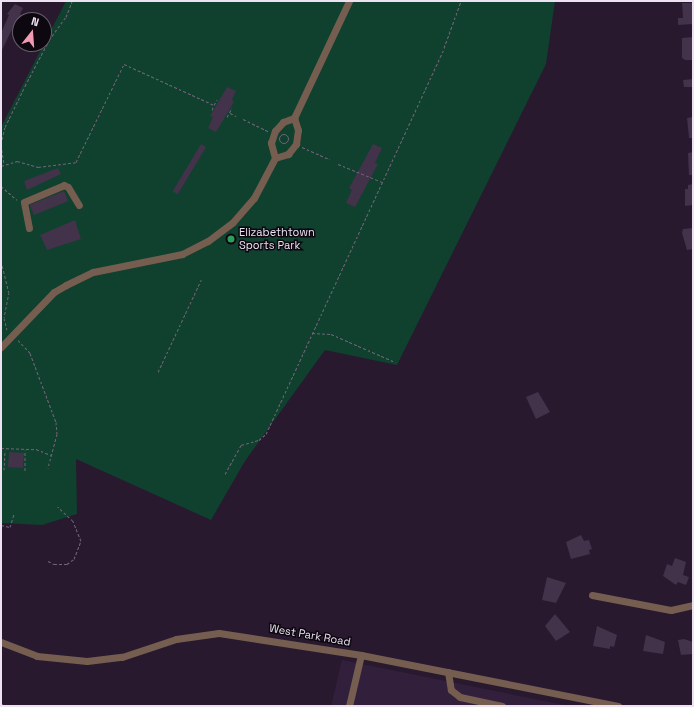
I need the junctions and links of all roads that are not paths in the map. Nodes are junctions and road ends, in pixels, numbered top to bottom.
1 (349, 1) edge
2 (294, 118) junction
3 (275, 158) junction
4 (79, 205) dead end
5 (29, 228) dead end
6 (1, 348) edge
7 (592, 595) dead end
8 (693, 605) edge
9 (1, 642) edge
10 (361, 655) junction
11 (448, 672) junction
12 (587, 703) edge
13 (349, 706) edge
14 (502, 706) edge
15 (618, 706) edge

1 - 2 street
2 - 3 street
2 - 3 street
3 - 6 street
4 - 5 street
7 - 8 street
9 - 10 street, West Park Road
10 - 11 street, West Park Road
10 - 13 street
11 - 12 street, West Park Road
11 - 14 street
12 - 15 street, West Park Road

